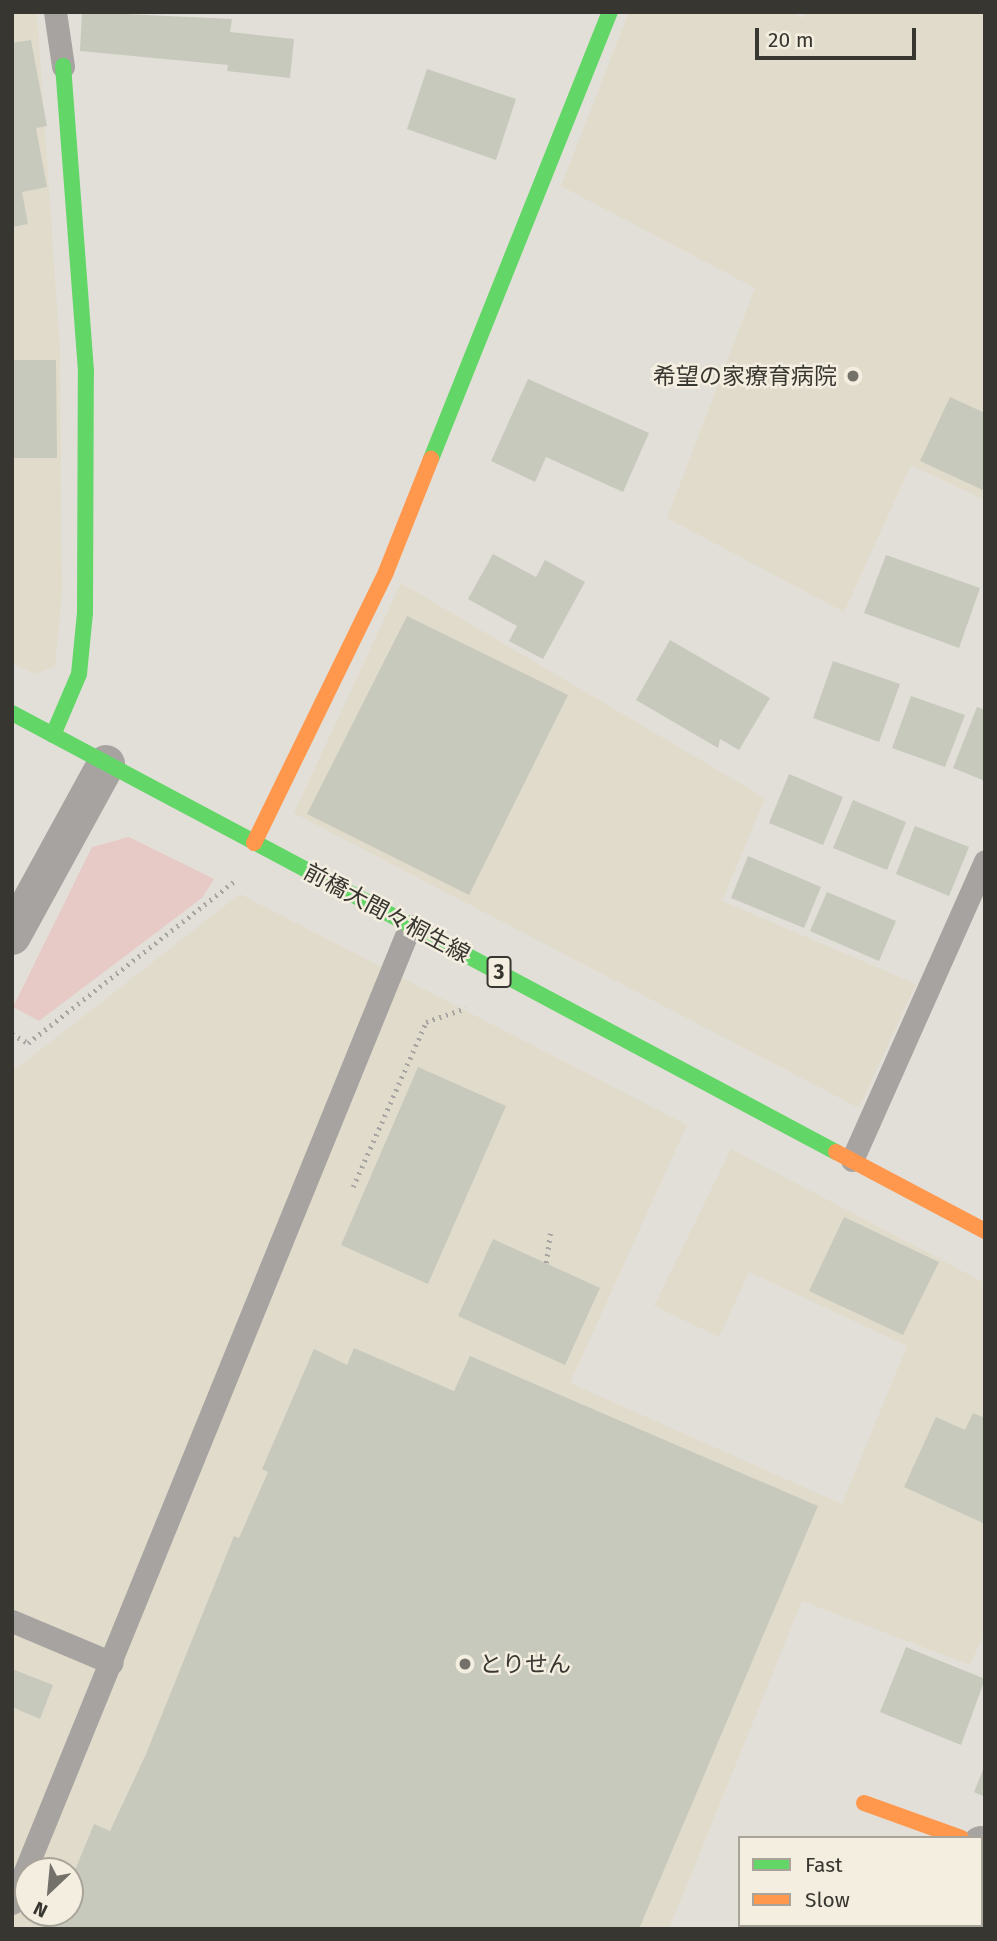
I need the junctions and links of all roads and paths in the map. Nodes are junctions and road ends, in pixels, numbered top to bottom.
1 (55, 12) edge
2 (610, 12) edge
3 (64, 65) joint
4 (12, 713) edge
5 (53, 735) junction
6 (106, 764) junction
7 (254, 843) junction
8 (985, 861) edge
9 (410, 926) junction
10 (12, 936) edge
11 (472, 1003) dead end
12 (12, 1034) edge
13 (852, 1160) junction
14 (353, 1187) dead end
15 (985, 1231) edge
16 (550, 1233) dead end
17 (546, 1264) dead end
18 (12, 1621) edge
19 (112, 1663) junction
20 (864, 1803) dead end
21 (955, 1836) edge
22 (12, 1903) edge

1 - 3 lane
2 - 7 street
3 - 5 street
4 - 5 street, 前橋大間々桐生線 / 3
5 - 6 street, 前橋大間々桐生線 / 3
6 - 7 street, 前橋大間々桐生線 / 3
6 - 10 street
7 - 9 street, 前橋大間々桐生線 / 3
7 - 12 path
8 - 13 lane
9 - 13 street, 前橋大間々桐生線 / 3
9 - 19 lane
11 - 14 path
13 - 15 street, 前橋大間々桐生線 / 3
16 - 17 path
18 - 19 lane
19 - 22 lane
20 - 21 street

